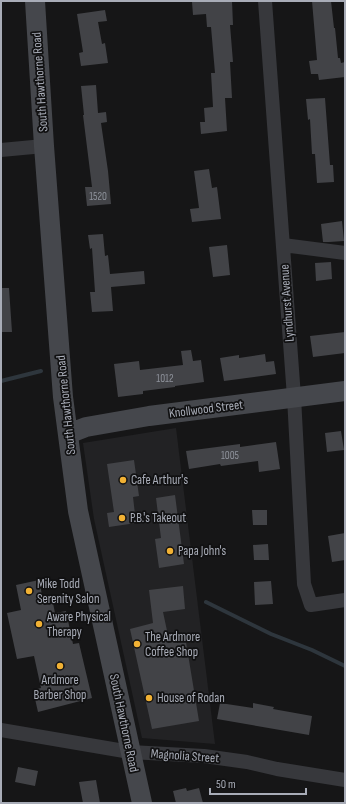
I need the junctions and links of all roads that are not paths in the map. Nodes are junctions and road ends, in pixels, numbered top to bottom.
1 (35, 1) edge
2 (265, 1) edge
3 (44, 146) junction
4 (1, 150) edge
5 (282, 246) junction
6 (345, 252) edge
7 (345, 391) edge
8 (294, 397) junction
9 (68, 434) junction
10 (345, 600) edge
11 (1, 730) edge
12 (130, 752) junction
13 (345, 780) edge
14 (142, 803) edge

1 - 3 main road, South Hawthorne Road
2 - 5 street, Lyndhurst Avenue
3 - 4 street
3 - 9 main road, South Hawthorne Road
5 - 6 street
5 - 8 street, Lyndhurst Avenue
7 - 8 main road, Knollwood Street
8 - 9 main road, Knollwood Street
8 - 10 street, Lyndhurst Avenue
9 - 12 main road, South Hawthorne Road
11 - 12 street, Magnolia Street
12 - 13 street, Magnolia Street
12 - 14 main road, South Hawthorne Road

